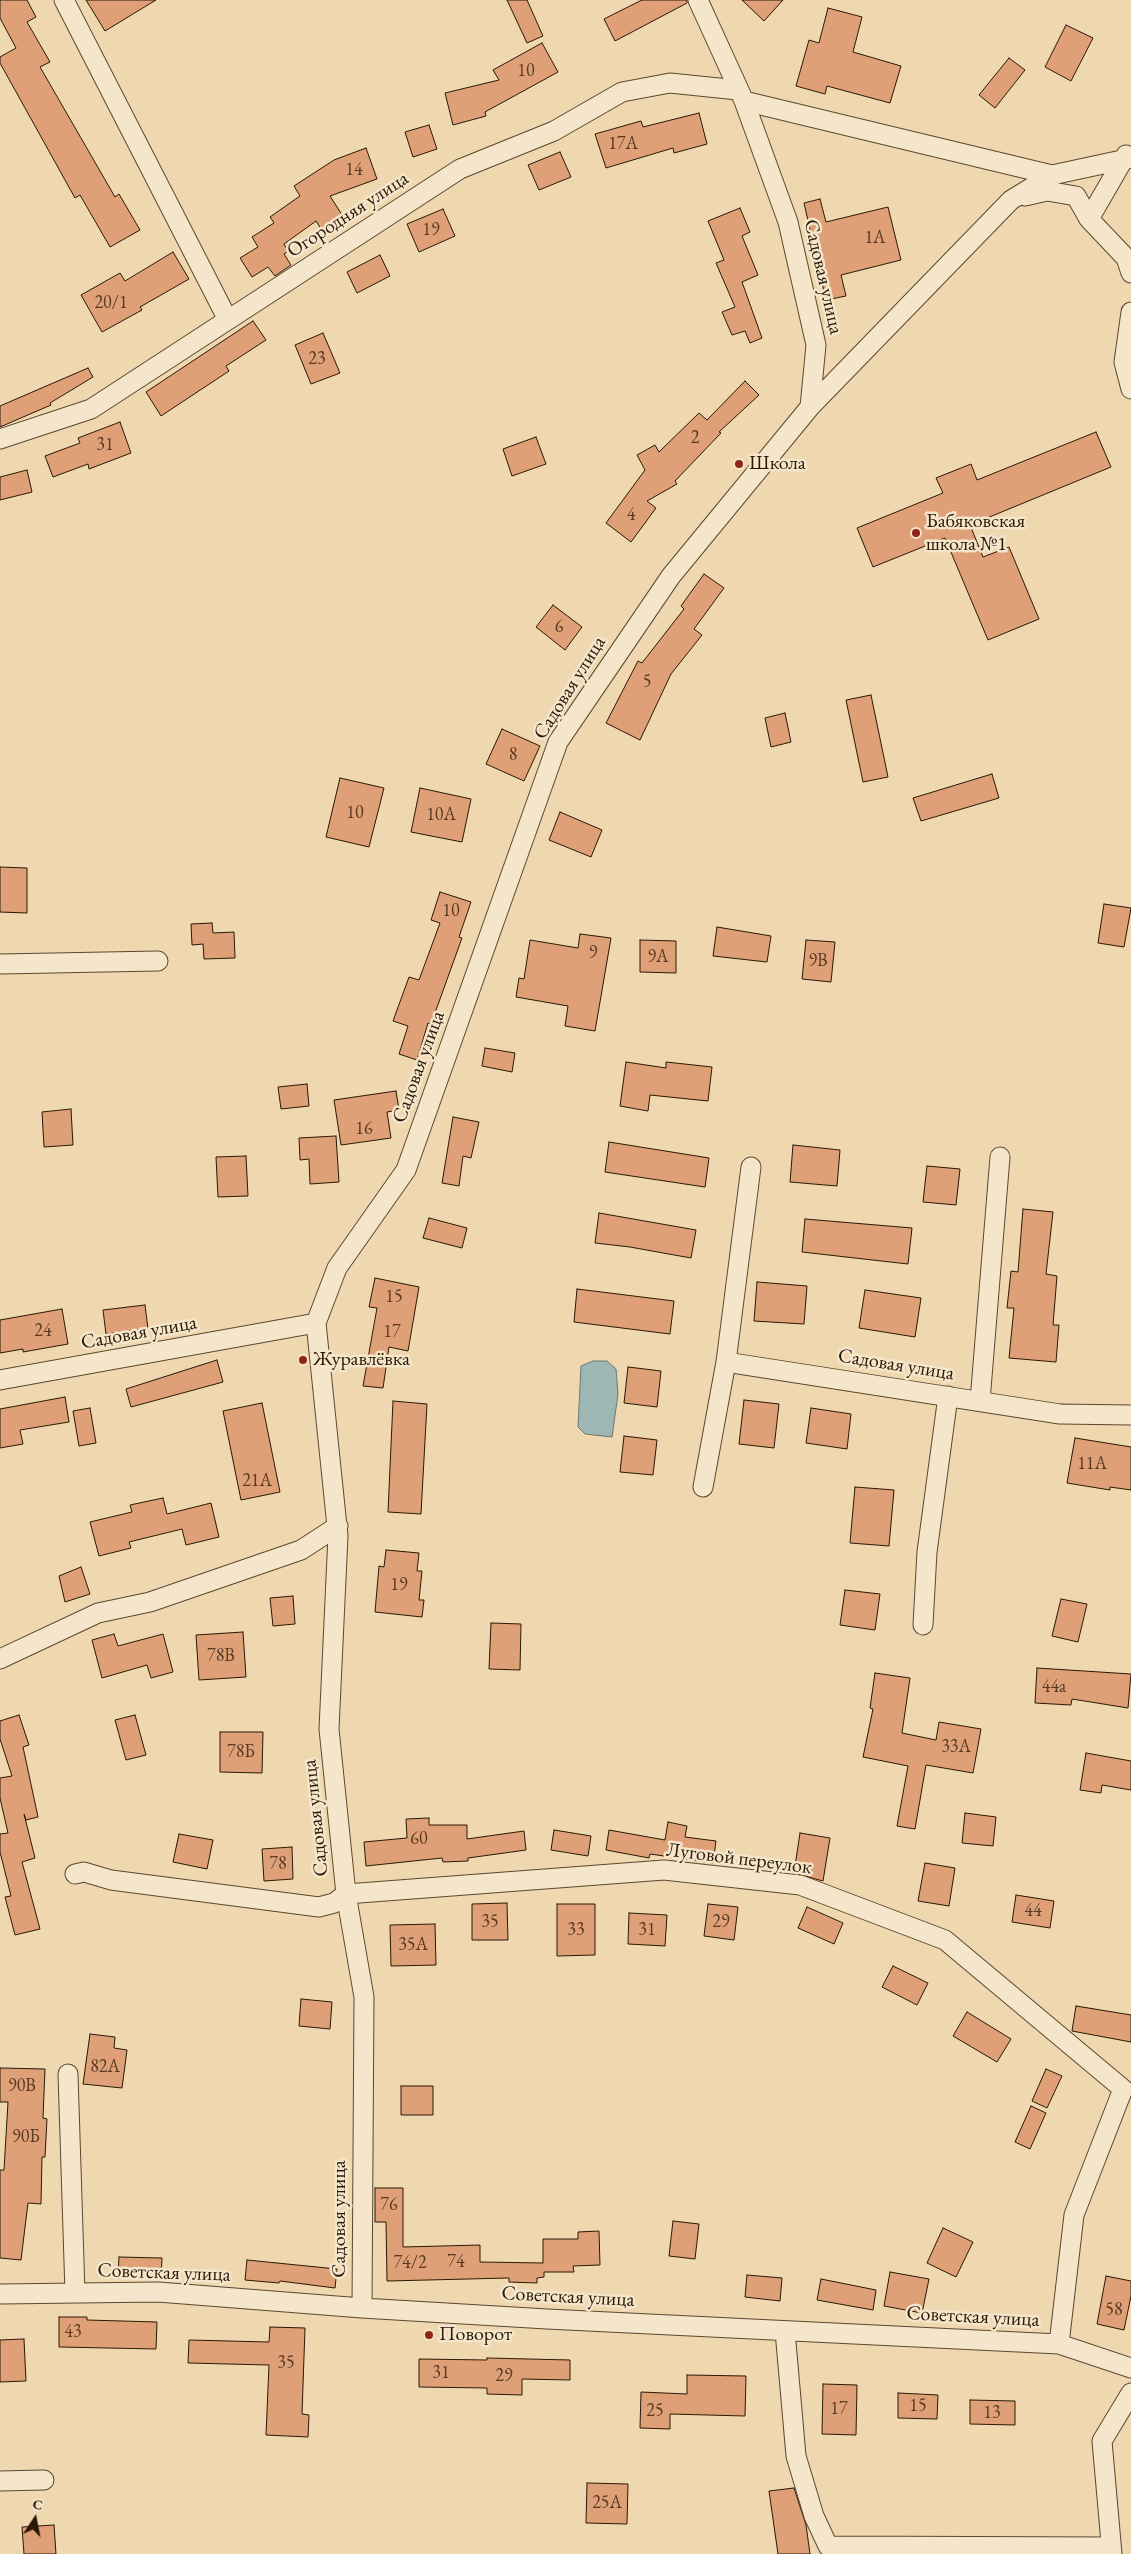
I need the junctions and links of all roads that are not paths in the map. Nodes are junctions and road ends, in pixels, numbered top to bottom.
1 (64, 0) edge
2 (698, 0) edge
3 (741, 96) junction
4 (1128, 156) edge
5 (1052, 175) junction
6 (1011, 200) junction
7 (1089, 219) junction
8 (1131, 273) edge
9 (1131, 312) edge
10 (228, 320) junction
11 (1131, 389) edge
12 (810, 407) junction
13 (0, 439) edge
14 (158, 961) dead end
15 (0, 964) edge
16 (1000, 1157) dead end
17 (751, 1167) dead end
18 (316, 1323) junction
19 (726, 1362) junction
20 (0, 1380) edge
21 (948, 1396) junction
22 (980, 1401) junction
23 (1131, 1415) edge
24 (703, 1487) dead end
25 (338, 1526) junction
26 (923, 1625) dead end
27 (0, 1659) edge
28 (75, 1874) dead end
29 (346, 1894) junction
30 (68, 2074) dead end
31 (1127, 2089) edge
32 (75, 2293) junction
33 (0, 2294) edge
34 (362, 2308) junction
35 (785, 2331) junction
36 (1059, 2344) junction
37 (1131, 2368) edge
38 (1131, 2393) edge
39 (44, 2480) dead end
40 (0, 2481) edge
41 (1111, 2551) edge

1 - 10 street
2 - 3 street
3 - 5 street, Огородняя улица
3 - 10 street, Огородняя улица
3 - 12 street, Садовая улица
4 - 5 street
4 - 7 street
5 - 6 street
6 - 7 street
6 - 12 street
7 - 8 street
9 - 11 street
10 - 13 street, Огородняя улица
12 - 18 street, Садовая улица
14 - 15 street
16 - 22 street
17 - 19 street
18 - 20 street, Садовая улица
18 - 25 street, Садовая улица
19 - 21 street, Садовая улица
19 - 24 street
21 - 22 street, Садовая улица
21 - 26 street
22 - 23 street, Садовая улица
25 - 27 street
25 - 29 street, Садовая улица
28 - 29 street
29 - 31 street, Луговой переулок
29 - 34 street, Садовая улица
30 - 32 street
31 - 36 street, Луговой переулок
32 - 33 street, Советская улица
32 - 34 street, Советская улица
34 - 35 street, Советская улица
35 - 36 street, Советская улица
35 - 41 street
36 - 37 street, Советская улица
38 - 41 street
39 - 40 street

